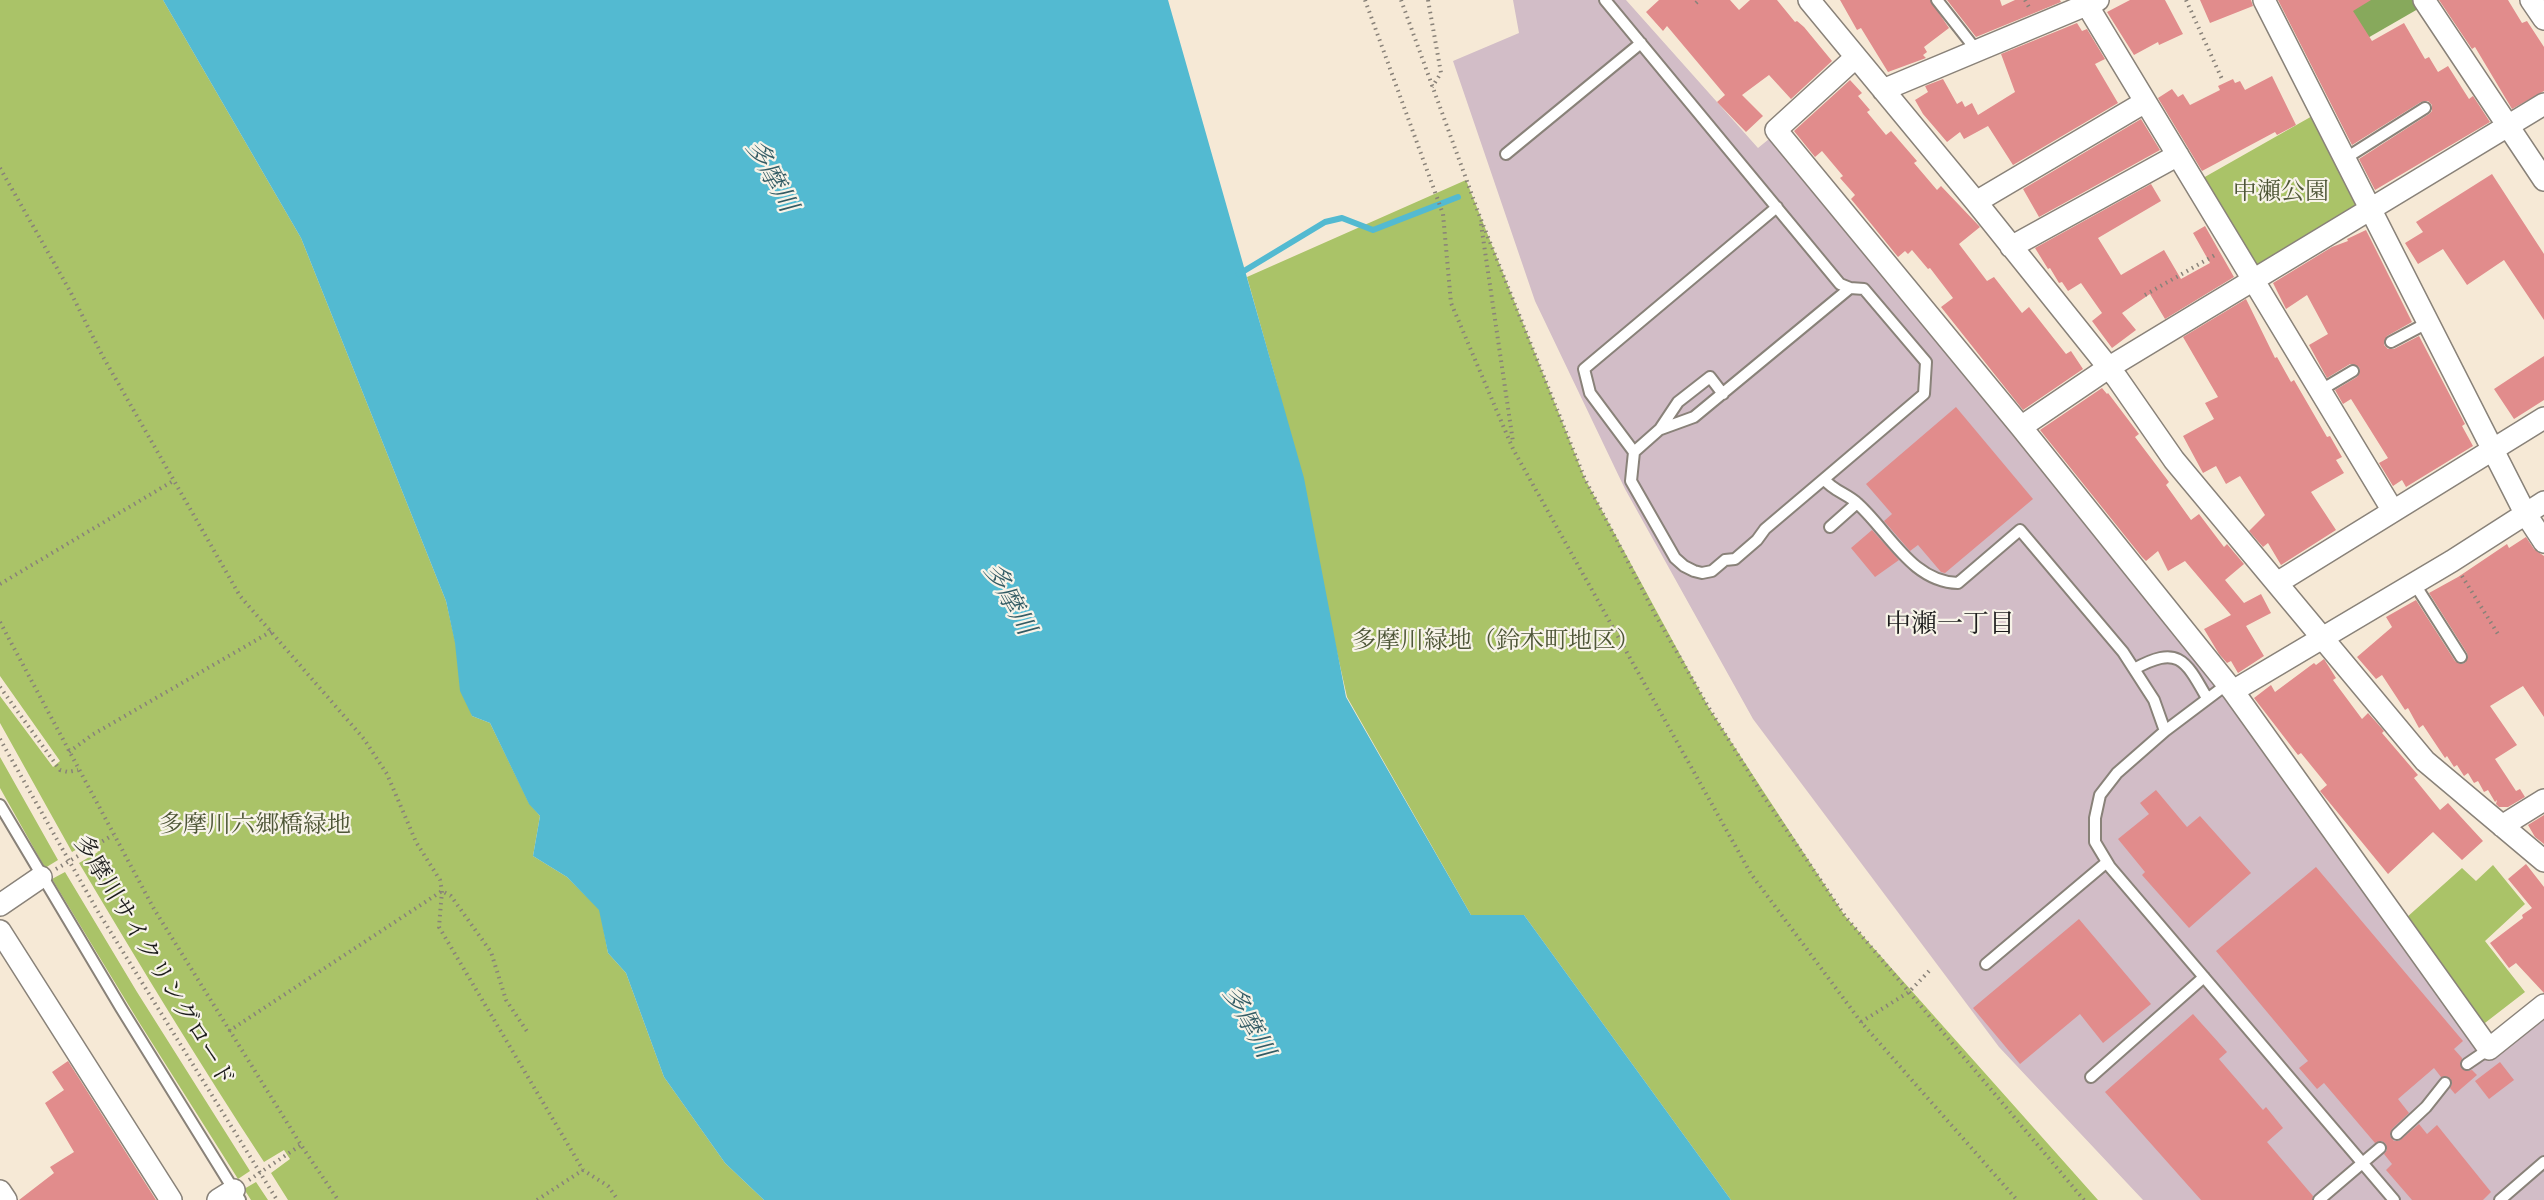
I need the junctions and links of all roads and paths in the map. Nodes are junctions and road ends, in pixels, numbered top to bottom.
1 (1365, 0) edge
2 (1401, 0) edge
3 (1428, 0) edge
4 (1605, 0) edge
5 (1809, 0) edge
6 (1937, 0) edge
7 (2186, 0) edge
8 (2264, 0) edge
9 (2424, 0) edge
10 (2531, 0) edge
11 (2090, 2) edge
12 (2544, 19) edge
13 (1641, 43) junction
14 (1977, 51) junction
15 (1856, 57) junction
16 (2222, 80) dead end
17 (1432, 87) junction
18 (1883, 90) junction
19 (2145, 102) junction
20 (2544, 104) edge
21 (2426, 108) dead end
22 (2508, 125) junction
23 (1506, 154) dead end
24 (2178, 155) junction
25 (2346, 158) junction
26 (0, 168) edge
27 (2544, 180) edge
28 (1976, 201) junction
29 (1777, 207) junction
30 (2372, 208) junction
31 (1480, 218) junction
32 (2233, 244) junction
33 (2011, 247) junction
34 (2254, 278) junction
35 (1850, 288) junction
36 (2145, 295) dead end
37 (2429, 322) junction
38 (2391, 342) dead end
39 (2108, 368) junction
40 (2353, 371) dead end
41 (2320, 390) junction
42 (1724, 394) junction
43 (2544, 418) edge
44 (2021, 426) junction
45 (1660, 429) junction
46 (1514, 449) junction
47 (2494, 449) junction
48 (1634, 452) junction
49 (1824, 479) junction
50 (173, 481) junction
51 (2544, 502) edge
52 (1857, 503) junction
53 (2393, 511) junction
54 (2525, 513) junction
55 (1830, 527) dead end
56 (2544, 542) edge
57 (2452, 561) junction
58 (2277, 583) junction
59 (2414, 583) junction
60 (0, 584) edge
61 (0, 622) edge
62 (272, 631) junction
63 (2498, 634) dead end
64 (2323, 638) junction
65 (2461, 657) dead end
66 (2134, 669) junction
67 (0, 687) edge
68 (2229, 688) junction
69 (2207, 698) junction
70 (2164, 731) junction
71 (0, 739) edge
72 (69, 752) junction
73 (78, 770) junction
74 (2544, 800) edge
75 (0, 805) edge
76 (2502, 826) junction
77 (113, 835) junction
78 (2544, 861) edge
79 (69, 862) junction
80 (2107, 862) junction
81 (60, 866) dead end
82 (41, 877) junction
83 (442, 891) junction
84 (0, 905) edge
85 (0, 931) edge
86 (1986, 964) dead end
87 (1931, 969) dead end
88 (2204, 977) junction
89 (1909, 992) junction
90 (2544, 1005) edge
91 (1861, 1022) junction
92 (229, 1031) junction
93 (528, 1033) dead end
94 (2489, 1049) junction
95 (2467, 1064) dead end
96 (2091, 1077) dead end
97 (2445, 1083) dead end
98 (2397, 1134) dead end
99 (301, 1145) junction
100 (2380, 1148) dead end
101 (2544, 1162) edge
102 (2362, 1163) junction
103 (583, 1170) junction
104 (260, 1173) junction
105 (253, 1177) dead end
106 (0, 1191) edge
107 (231, 1197) edge
108 (6, 1200) edge
109 (171, 1200) edge
110 (277, 1200) edge
111 (338, 1200) edge
112 (537, 1200) edge
113 (618, 1200) edge
114 (2017, 1200) edge
115 (2084, 1200) edge
116 (2319, 1200) edge
117 (2394, 1200) edge
118 (2500, 1200) edge

1 - 46 path
2 - 17 path
3 - 17 path
4 - 13 lane
5 - 15 street
6 - 14 lane
7 - 16 path
8 - 25 street
9 - 22 street
10 - 12 street
11 - 14 street
11 - 19 street
13 - 23 lane
13 - 29 lane
14 - 18 street
15 - 18 street
15 - 44 street
17 - 31 path
18 - 28 street
19 - 24 street
19 - 28 street
20 - 22 street
21 - 25 lane
22 - 27 street
22 - 30 street
24 - 32 street
24 - 33 street
25 - 30 street
26 - 50 path
28 - 33 street
29 - 35 lane
29 - 48 lane
30 - 34 street
30 - 37 street
31 - 46 path
31 - 89 path
32 - 34 street
32 - 36 path
33 - 39 street
34 - 39 street
34 - 41 street
35 - 42 lane
35 - 49 lane
37 - 38 lane
37 - 47 street
39 - 44 street
39 - 58 street
40 - 41 lane
41 - 53 street
42 - 45 lane
42 - 45 lane
43 - 47 street
44 - 68 street
45 - 48 lane
46 - 91 path
47 - 53 street
47 - 54 street
48 - 49 lane
49 - 52 lane
50 - 60 path
50 - 62 path
51 - 54 street
52 - 55 lane
52 - 66 lane
53 - 58 street
54 - 56 street
54 - 57 street
57 - 59 street
57 - 63 path
58 - 64 street
59 - 64 street
59 - 65 lane
61 - 72 path
62 - 72 path
62 - 83 path
64 - 68 street
64 - 76 street
66 - 69 lane
66 - 70 lane
67 - 73 path
68 - 69 lane
68 - 94 street
69 - 70 lane
70 - 80 lane
71 - 79 path, 多摩川サイクリングロード
72 - 73 path
73 - 77 path
74 - 76 street
75 - 82 lane
76 - 78 street
77 - 79 path
77 - 92 path
79 - 81 path
79 - 104 path, 多摩川サイクリングロード
80 - 86 lane
80 - 88 lane
82 - 84 street
82 - 107 lane
83 - 92 path
83 - 93 path
83 - 103 path
85 - 109 street
87 - 89 path
88 - 96 lane
88 - 102 lane
89 - 91 path
89 - 115 path
90 - 94 street
91 - 114 path
92 - 99 path
94 - 95 lane
97 - 98 lane
99 - 104 path
99 - 111 path
100 - 102 lane
101 - 118 lane
102 - 116 lane
102 - 117 lane
103 - 112 path
103 - 113 path
104 - 105 path
104 - 110 path, 多摩川サイクリングロード
106 - 108 street

